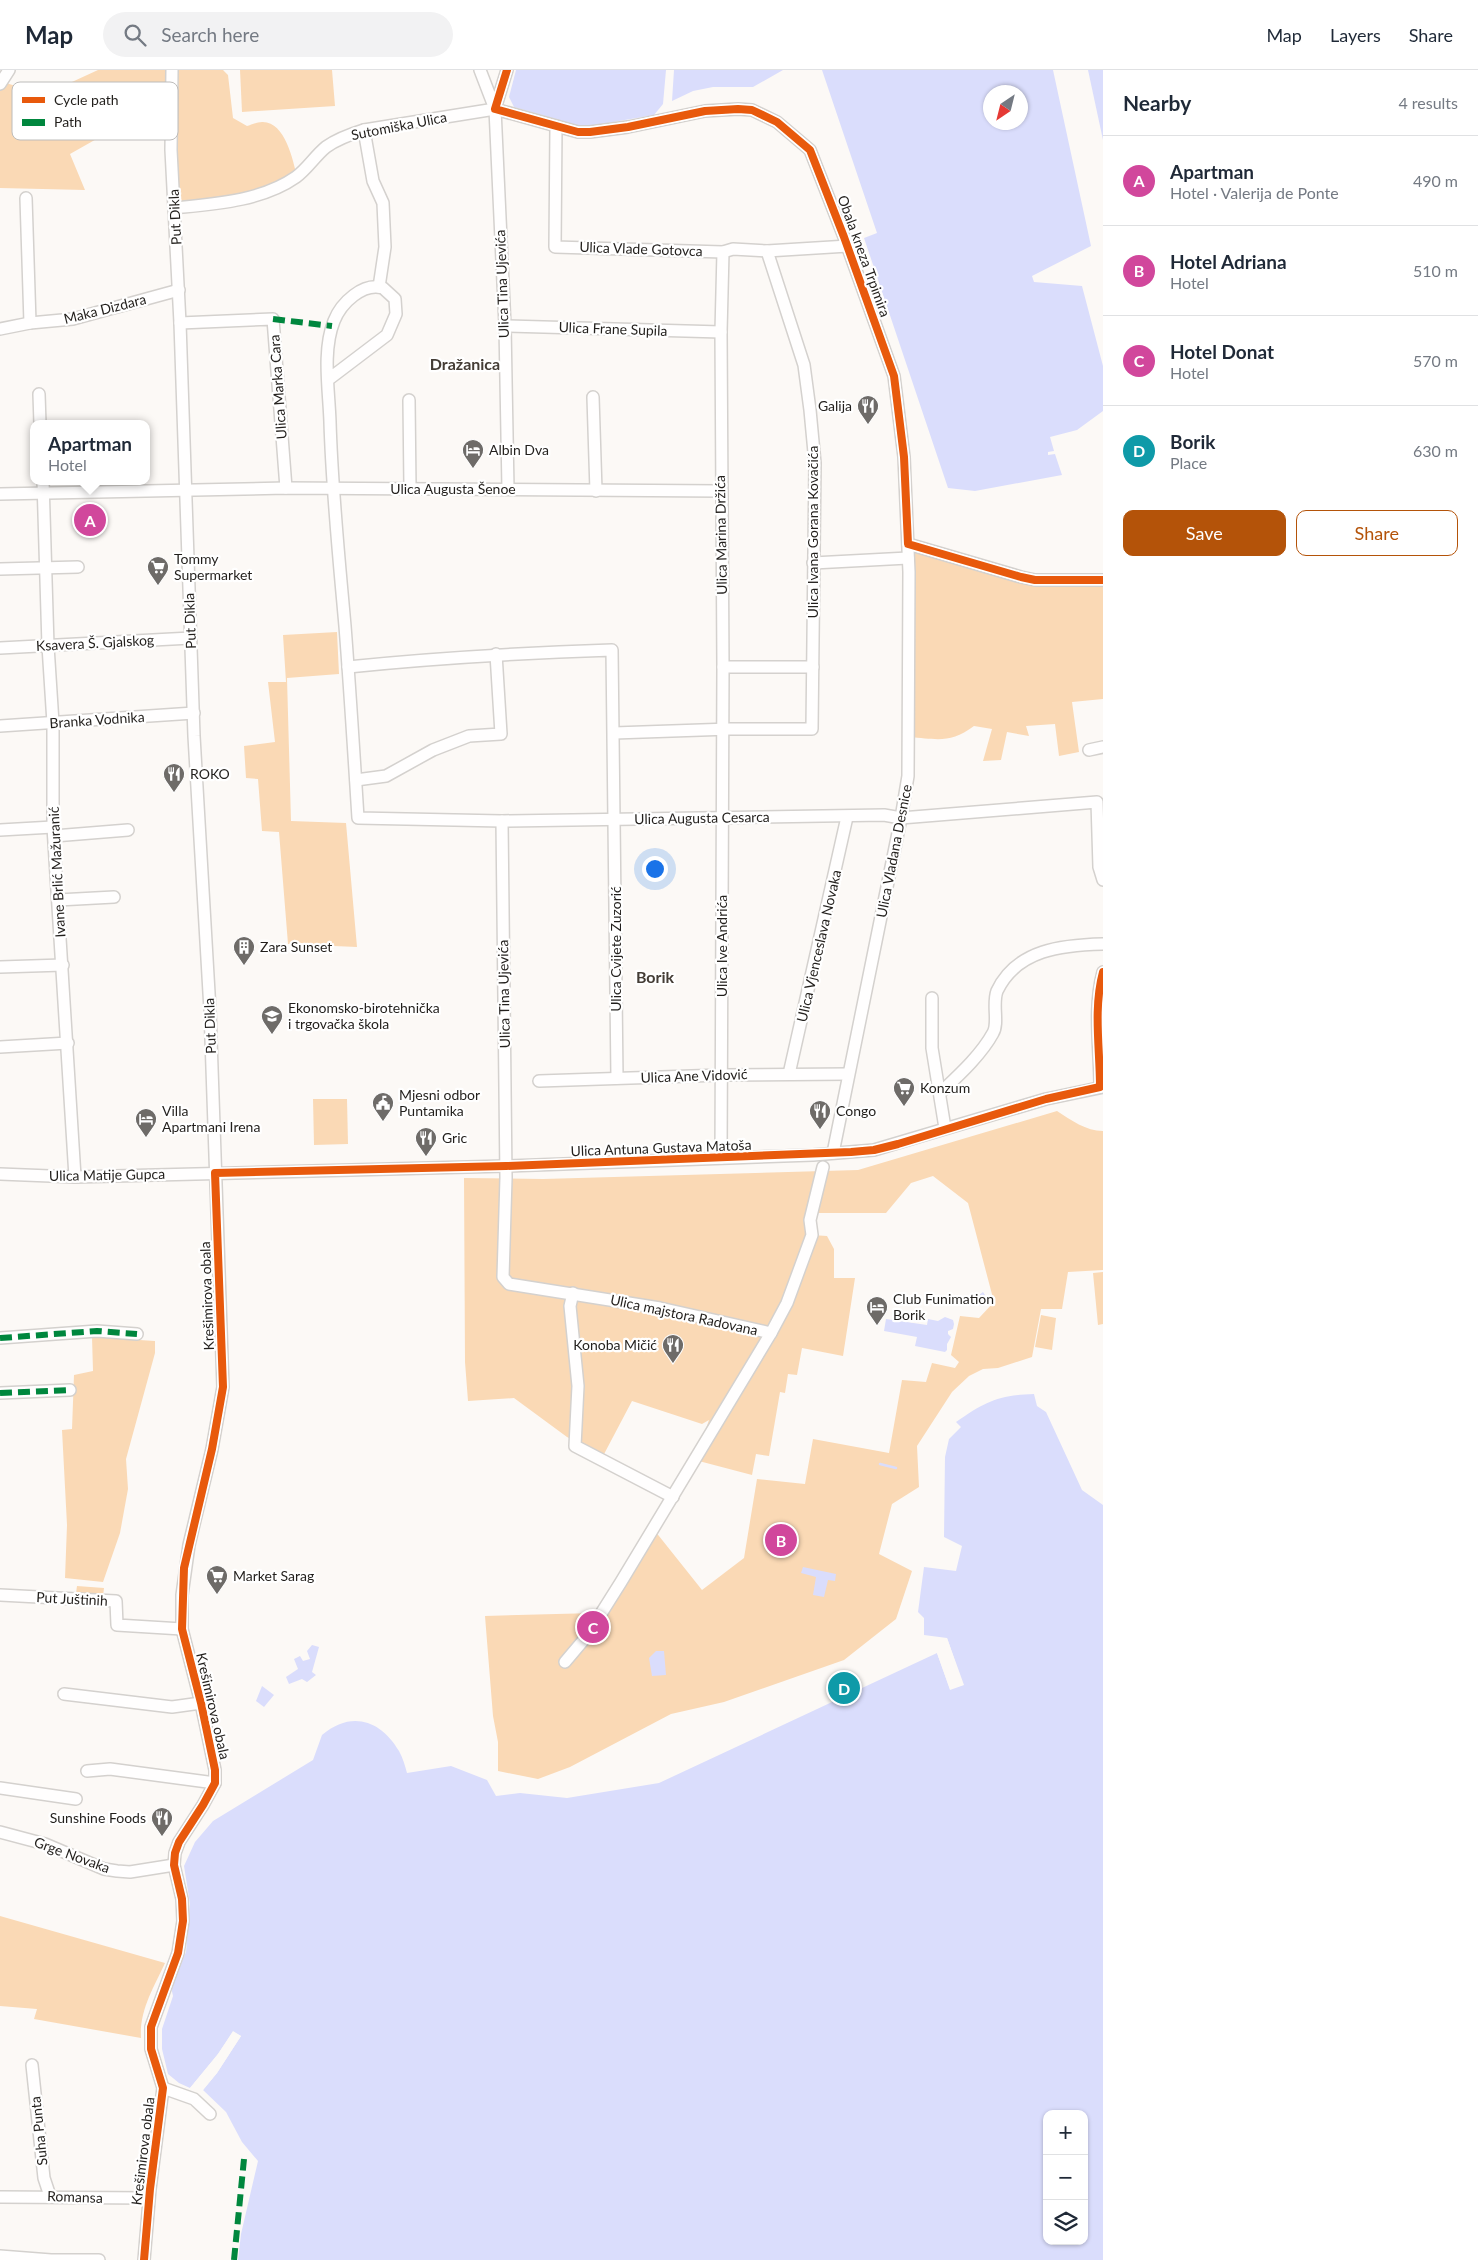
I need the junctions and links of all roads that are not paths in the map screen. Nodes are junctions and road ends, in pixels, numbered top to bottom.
1 (9, 70) edge
2 (480, 70) edge
3 (507, 70) edge
4 (0, 84) edge
5 (495, 109) junction
6 (556, 126) junction
7 (364, 130) junction
8 (171, 140) edge
9 (26, 198) dead end
10 (174, 208) junction
11 (848, 246) junction
12 (767, 250) junction
13 (723, 252) junction
14 (379, 287) junction
15 (179, 290) junction
16 (30, 323) junction
17 (180, 323) junction
18 (504, 326) junction
19 (0, 329) edge
20 (721, 332) junction
21 (329, 379) junction
22 (39, 394) dead end
23 (593, 397) dead end
24 (410, 400) dead end
25 (40, 420) edge
26 (43, 487) edge
27 (286, 488) junction
28 (332, 488) junction
29 (410, 488) junction
30 (508, 489) junction
31 (185, 490) junction
32 (596, 491) junction
33 (721, 491) junction
34 (0, 494) edge
35 (908, 544) junction
36 (908, 558) junction
37 (813, 563) junction
38 (46, 567) junction
39 (78, 568) dead end
40 (0, 569) edge
41 (1103, 580) edge
42 (191, 638) junction
43 (48, 646) junction
44 (0, 648) edge
45 (496, 654) junction
46 (348, 667) junction
47 (723, 667) junction
48 (813, 667) junction
49 (194, 713) junction
50 (53, 723) junction
51 (0, 726) edge
52 (722, 730) junction
53 (614, 734) junction
54 (1103, 747) edge
55 (1089, 750) dead end
56 (356, 780) junction
57 (847, 817) junction
58 (722, 818) junction
59 (901, 818) junction
60 (615, 819) junction
61 (502, 821) junction
62 (0, 830) edge
63 (128, 830) dead end
64 (54, 832) junction
65 (1103, 880) edge
66 (114, 897) dead end
67 (58, 900) junction
68 (1103, 944) edge
69 (62, 965) junction
70 (0, 967) edge
71 (1103, 972) edge
72 (932, 998) dead end
73 (68, 1043) junction
74 (0, 1047) edge
75 (722, 1074) junction
76 (789, 1074) junction
77 (848, 1074) junction
78 (617, 1078) junction
79 (539, 1081) dead end
80 (1101, 1087) edge
81 (940, 1093) junction
82 (945, 1128) junction
83 (833, 1153) junction
84 (721, 1158) junction
85 (506, 1166) junction
86 (823, 1167) dead end
87 (214, 1173) junction
88 (0, 1174) edge
89 (75, 1177) junction
90 (573, 1293) junction
91 (771, 1333) junction
92 (137, 1334) dead end
93 (0, 1338) edge
94 (70, 1390) dead end
95 (0, 1393) edge
96 (673, 1497) junction
97 (0, 1595) edge
98 (182, 1628) junction
99 (565, 1662) dead end
100 (64, 1694) dead end
101 (201, 1703) junction
102 (88, 1770) dead end
103 (215, 1783) junction
104 (0, 1788) edge
105 (76, 1799) dead end
106 (0, 1832) edge
107 (174, 1865) junction
108 (32, 2065) dead end
109 (163, 2088) junction
110 (210, 2114) dead end
111 (50, 2196) junction
112 (0, 2197) edge
113 (149, 2198) junction
114 (0, 2256) edge
115 (99, 2260) edge
116 (144, 2260) edge

1 - 4 street
2 - 5 street
3 - 5 street
5 - 6 street, Obala kneza Trpimira
5 - 7 street, Sutomiška Ulica
5 - 18 street, Ulica Tina Ujevića
6 - 11 street, Obala kneza Trpimira
6 - 13 street, Ulica Vlade Gotovca
7 - 10 street, Sutomiška Ulica
7 - 14 street
8 - 10 street, Put Dikla
9 - 16 street
10 - 15 street, Put Dikla
11 - 12 street, Ulica Vlade Gotovca
11 - 35 street, Obala kneza Trpimira
12 - 13 street, Ulica Vlade Gotovca
12 - 37 street, Ulica Ivana Gorana Kovačića
13 - 20 street, Ulica Marina Držića
14 - 21 street
14 - 21 street
15 - 16 street, Maka Dizdara
15 - 17 street, Put Dikla
16 - 19 street, Maka Dizdara
17 - 27 street, Ulica Marka Cara
17 - 31 street, Put Dikla
18 - 20 street, Ulica Frane Supila
18 - 30 street, Ulica Tina Ujevića
20 - 33 street, Ulica Marina Držića
21 - 28 street
22 - 25 street
23 - 32 street
24 - 29 street
26 - 31 street, Ulica Augusta Šenoe
26 - 34 street, Ulica Augusta Šenoe
26 - 38 street, Ivane Brlić Mažuranić
27 - 28 street, Ulica Augusta Šenoe
27 - 31 street, Ulica Augusta Šenoe
28 - 29 street, Ulica Augusta Šenoe
28 - 46 street
29 - 30 street, Ulica Augusta Šenoe
30 - 32 street, Ulica Augusta Šenoe
31 - 42 street, Put Dikla
32 - 33 street, Ulica Augusta Šenoe
33 - 47 street, Ulica Marina Držića
35 - 36 street, Ulica Vladana Desnice
35 - 41 street
36 - 37 street
36 - 59 street, Ulica Vladana Desnice
37 - 48 street, Ulica Ivana Gorana Kovačića
38 - 39 street
38 - 40 street
38 - 43 street, Ivane Brlić Mažuranić
42 - 43 street, Ksavera Š. Gjalskog
42 - 49 street, Put Dikla
43 - 44 street, Ksavera Š. Gjalskog
43 - 50 street, Ivane Brlić Mažuranić
45 - 46 street
45 - 53 street, Ulica Cvijete Zuzorić
45 - 56 street
46 - 56 street
47 - 48 street
47 - 52 street, Ulica Marina Držića
48 - 52 street, Ulica Ivana Gorana Kovačića
49 - 50 street, Branka Vodnika
49 - 87 street, Put Dikla
50 - 51 street, Branka Vodnika
50 - 64 street, Ivane Brlić Mažuranić
52 - 53 street
52 - 58 street, Ulica Marina Držića
53 - 60 street, Ulica Cvijete Zuzorić
54 - 55 street
56 - 61 street, Ulica Augusta Cesarca
57 - 58 street, Ulica Augusta Cesarca
57 - 59 street, Ulica Augusta Cesarca
57 - 76 street, Ulica Vjenceslava Novaka
58 - 60 street, Ulica Augusta Cesarca
58 - 75 street, Ulica Ive Andrića
59 - 65 street, Ulica Augusta Cesarca
59 - 77 street, Ulica Vladana Desnice
60 - 61 street, Ulica Augusta Cesarca
60 - 78 street, Ulica Cvijete Zuzorić
61 - 85 street, Ulica Tina Ujevića
62 - 64 street
63 - 64 street
64 - 67 street, Ivane Brlić Mažuranić
66 - 67 street
67 - 69 street, Ivane Brlić Mažuranić
68 - 81 street
69 - 70 street
69 - 73 street, Ivane Brlić Mažuranić
71 - 80 street
72 - 81 street
73 - 74 street
73 - 89 street, Ivane Brlić Mažuranić
75 - 76 street, Ulica Ane Vidović
75 - 78 street, Ulica Ane Vidović
75 - 84 street, Ulica Ive Andrića
76 - 77 street, Ulica Ane Vidović
77 - 83 street, Ulica Vladana Desnice
78 - 79 street, Ulica Ane Vidović
80 - 82 street, Ulica Antuna Gustava Matoša
81 - 82 street
82 - 83 street, Ulica Antuna Gustava Matoša
83 - 84 street, Ulica Antuna Gustava Matoša
84 - 85 street, Ulica Antuna Gustava Matoša
85 - 87 street, Ulica Antuna Gustava Matoša
85 - 90 street, Ulica majstora Radovana
86 - 91 street
87 - 89 street, Ulica Matije Gupca
87 - 98 street, Krešimirova obala
88 - 89 street, Ulica Matije Gupca
90 - 91 street, Ulica majstora Radovana
90 - 96 street
91 - 96 street, Ulica majstora Radovana
92 - 93 street
94 - 95 street
96 - 99 street, Ulica majstora Radovana
97 - 98 street, Put Juštinih
98 - 101 street, Krešimirova obala
100 - 101 street
101 - 103 street, Krešimirova obala
102 - 103 street
103 - 107 street, Krešimirova obala
104 - 105 street
106 - 107 street, Grge Novaka
107 - 109 street, Krešimirova obala
108 - 111 street, Suha Punta
109 - 110 street
109 - 113 street, Krešimirova obala
111 - 112 street, Romansa
111 - 113 street, Romansa
113 - 116 street, Krešimirova obala
114 - 115 street

